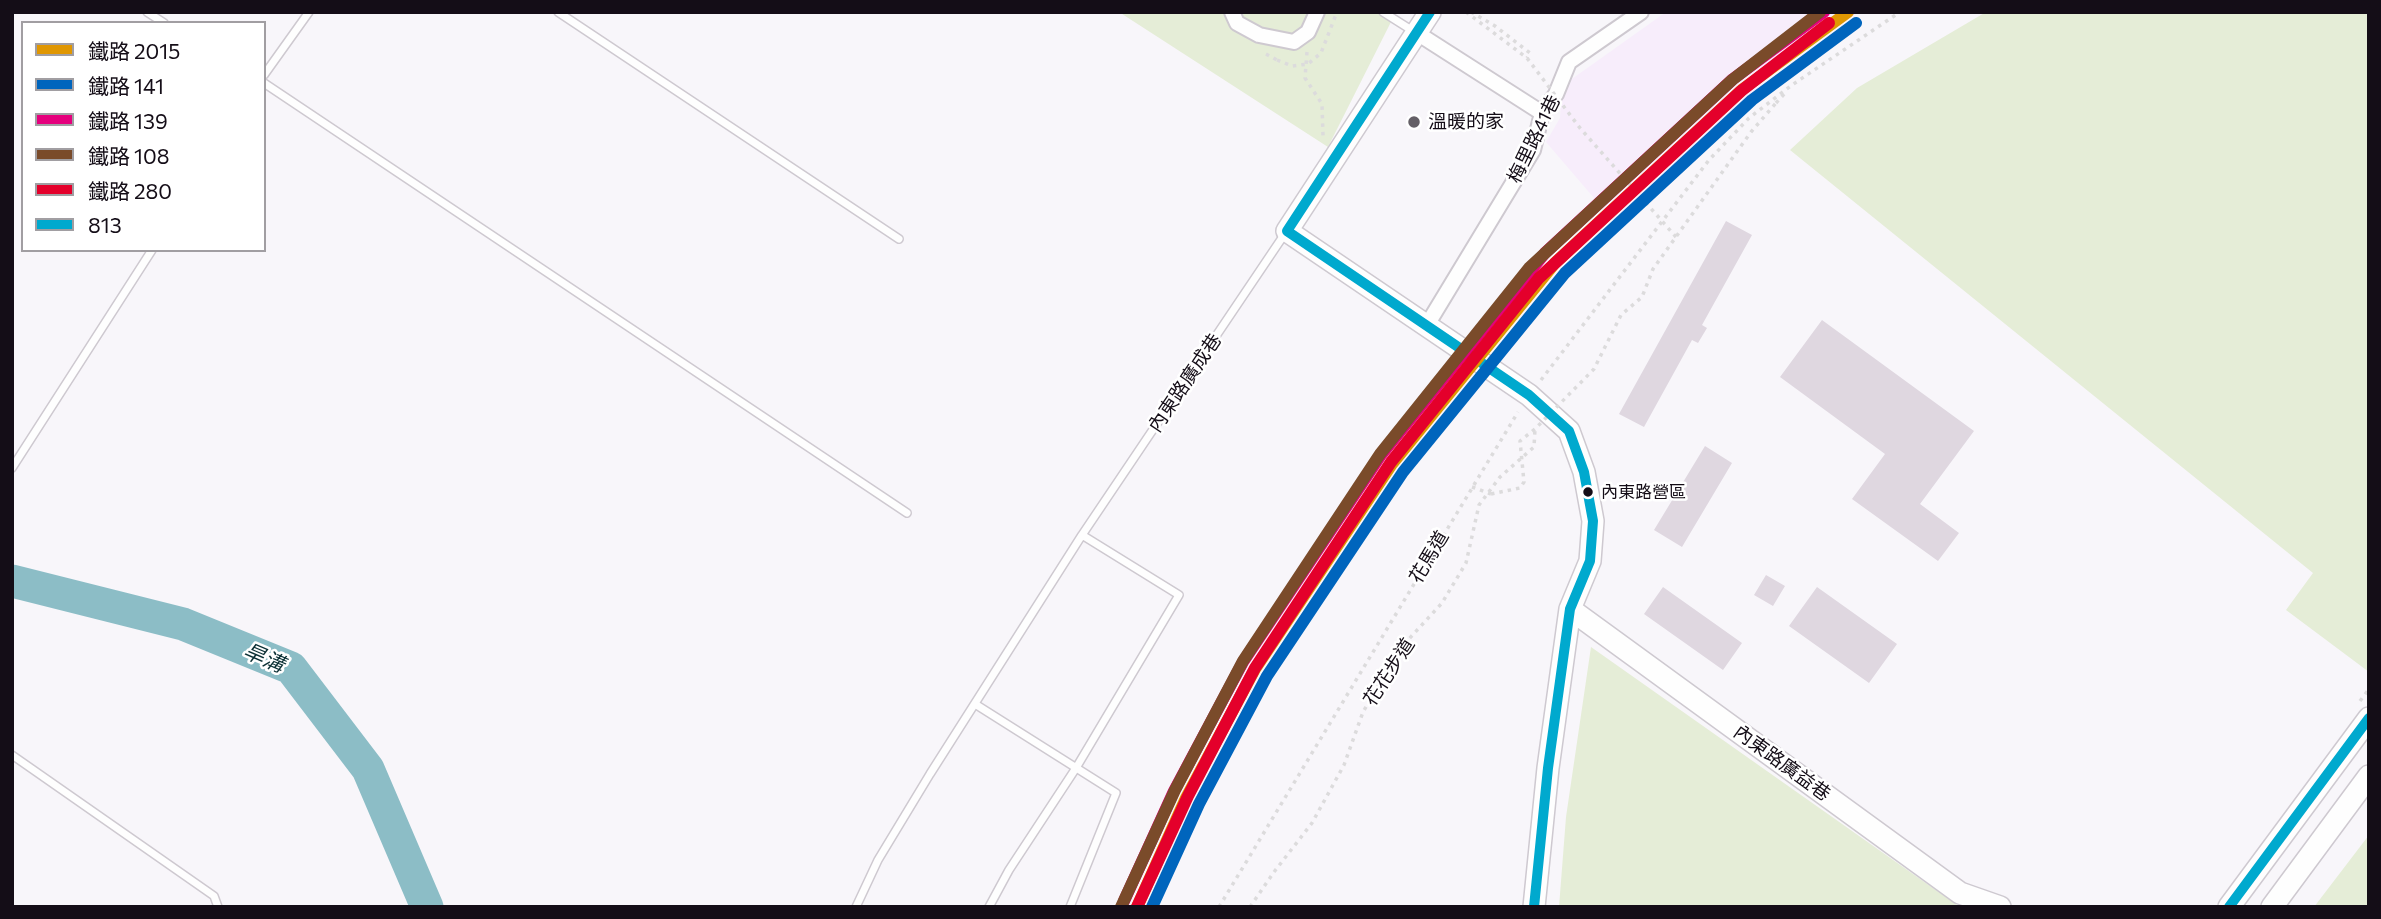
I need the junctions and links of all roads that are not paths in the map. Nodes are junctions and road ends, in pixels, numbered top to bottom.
1 (309, 12) edge
2 (558, 12) edge
3 (1232, 12) edge
4 (1317, 12) edge
5 (1383, 12) edge
6 (1430, 12) edge
7 (1641, 12) edge
8 (1417, 33) junction
9 (266, 72) edge
10 (266, 84) edge
11 (1542, 113) junction
12 (1287, 230) junction
13 (899, 239) dead end
14 (151, 252) edge
15 (1426, 325) junction
16 (12, 468) edge
17 (907, 513) dead end
18 (1082, 535) junction
19 (1570, 609) junction
20 (975, 704) junction
21 (2369, 719) edge
22 (12, 755) edge
23 (1076, 768) junction
24 (2369, 776) edge
25 (218, 907) edge
26 (856, 907) edge
27 (989, 907) edge
28 (1070, 907) edge
29 (1534, 907) edge
30 (2000, 907) edge
31 (2229, 907) edge
32 (2272, 907) edge

1 - 9 lane
2 - 13 lane
3 - 4 street
5 - 8 lane
6 - 8 street
7 - 11 street, 梅里路41巷
8 - 11 street
8 - 12 street
10 - 17 lane
11 - 15 street, 梅里路41巷
12 - 15 street
12 - 18 lane, 內東路廣成巷
14 - 16 lane
15 - 19 street
18 - 20 lane, 內東路廣成巷
18 - 23 lane
19 - 29 street
19 - 30 street, 內東路廣益巷
20 - 23 lane
20 - 26 lane, 內東路廣成巷
21 - 31 street
22 - 25 lane
23 - 27 lane
23 - 28 lane
24 - 32 street

